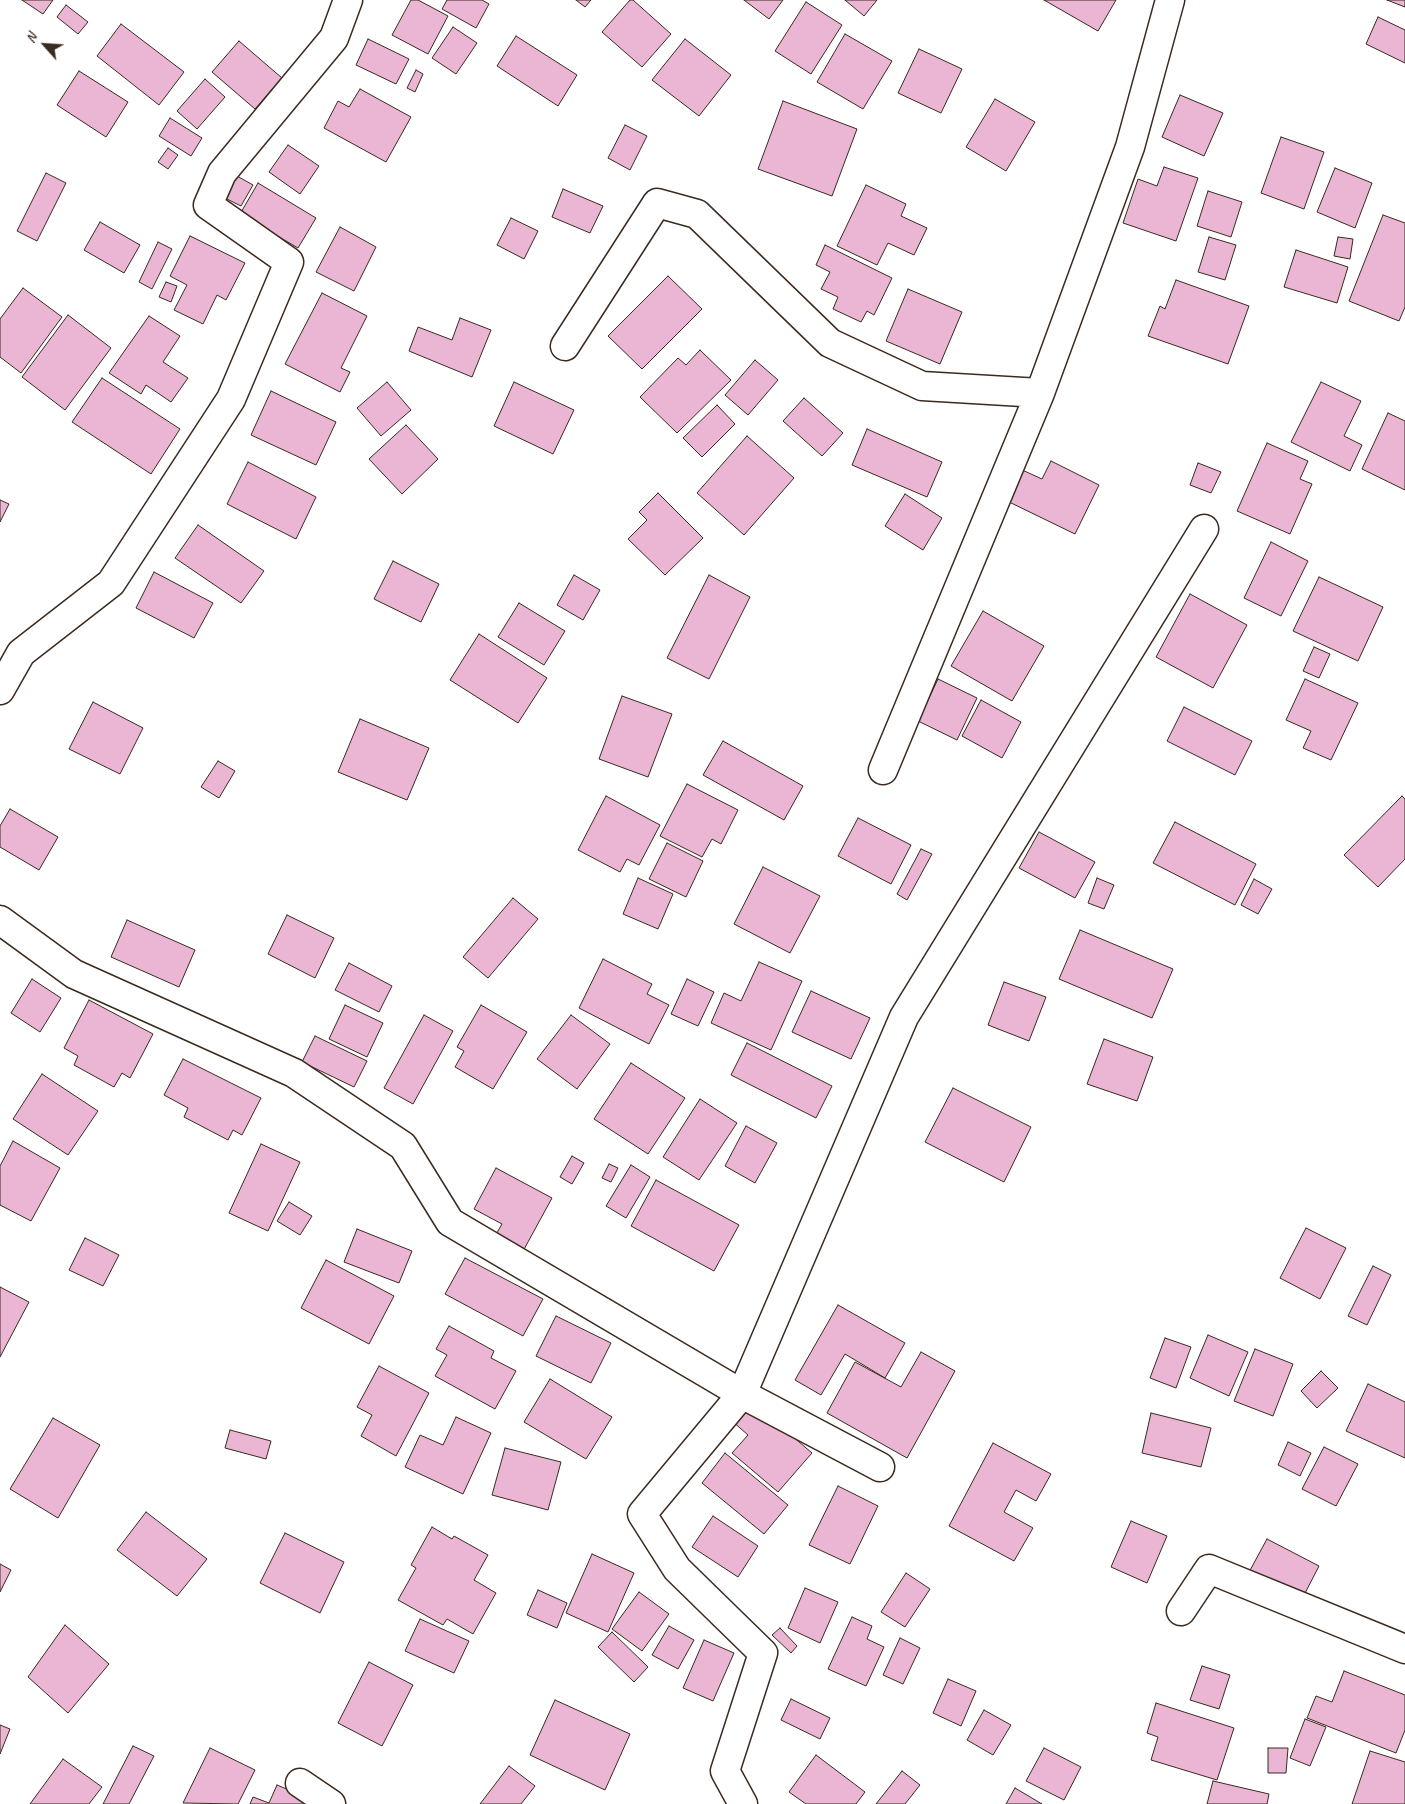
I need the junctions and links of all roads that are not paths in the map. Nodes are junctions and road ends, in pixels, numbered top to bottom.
1 (348, 0) edge
2 (1170, 0) edge
3 (565, 346) dead end
4 (1040, 393) junction
5 (1204, 529) dead end
6 (0, 690) edge
7 (883, 770) dead end
8 (0, 920) edge
9 (742, 1394) junction
10 (880, 1467) dead end
11 (1181, 1611) dead end
12 (1405, 1649) edge
13 (300, 1783) dead end
14 (331, 1804) edge
15 (743, 1804) edge

1 - 6 street
2 - 4 street
3 - 4 street
4 - 7 street
5 - 9 street
8 - 9 street
9 - 10 street
9 - 15 street
11 - 12 street
13 - 14 street

